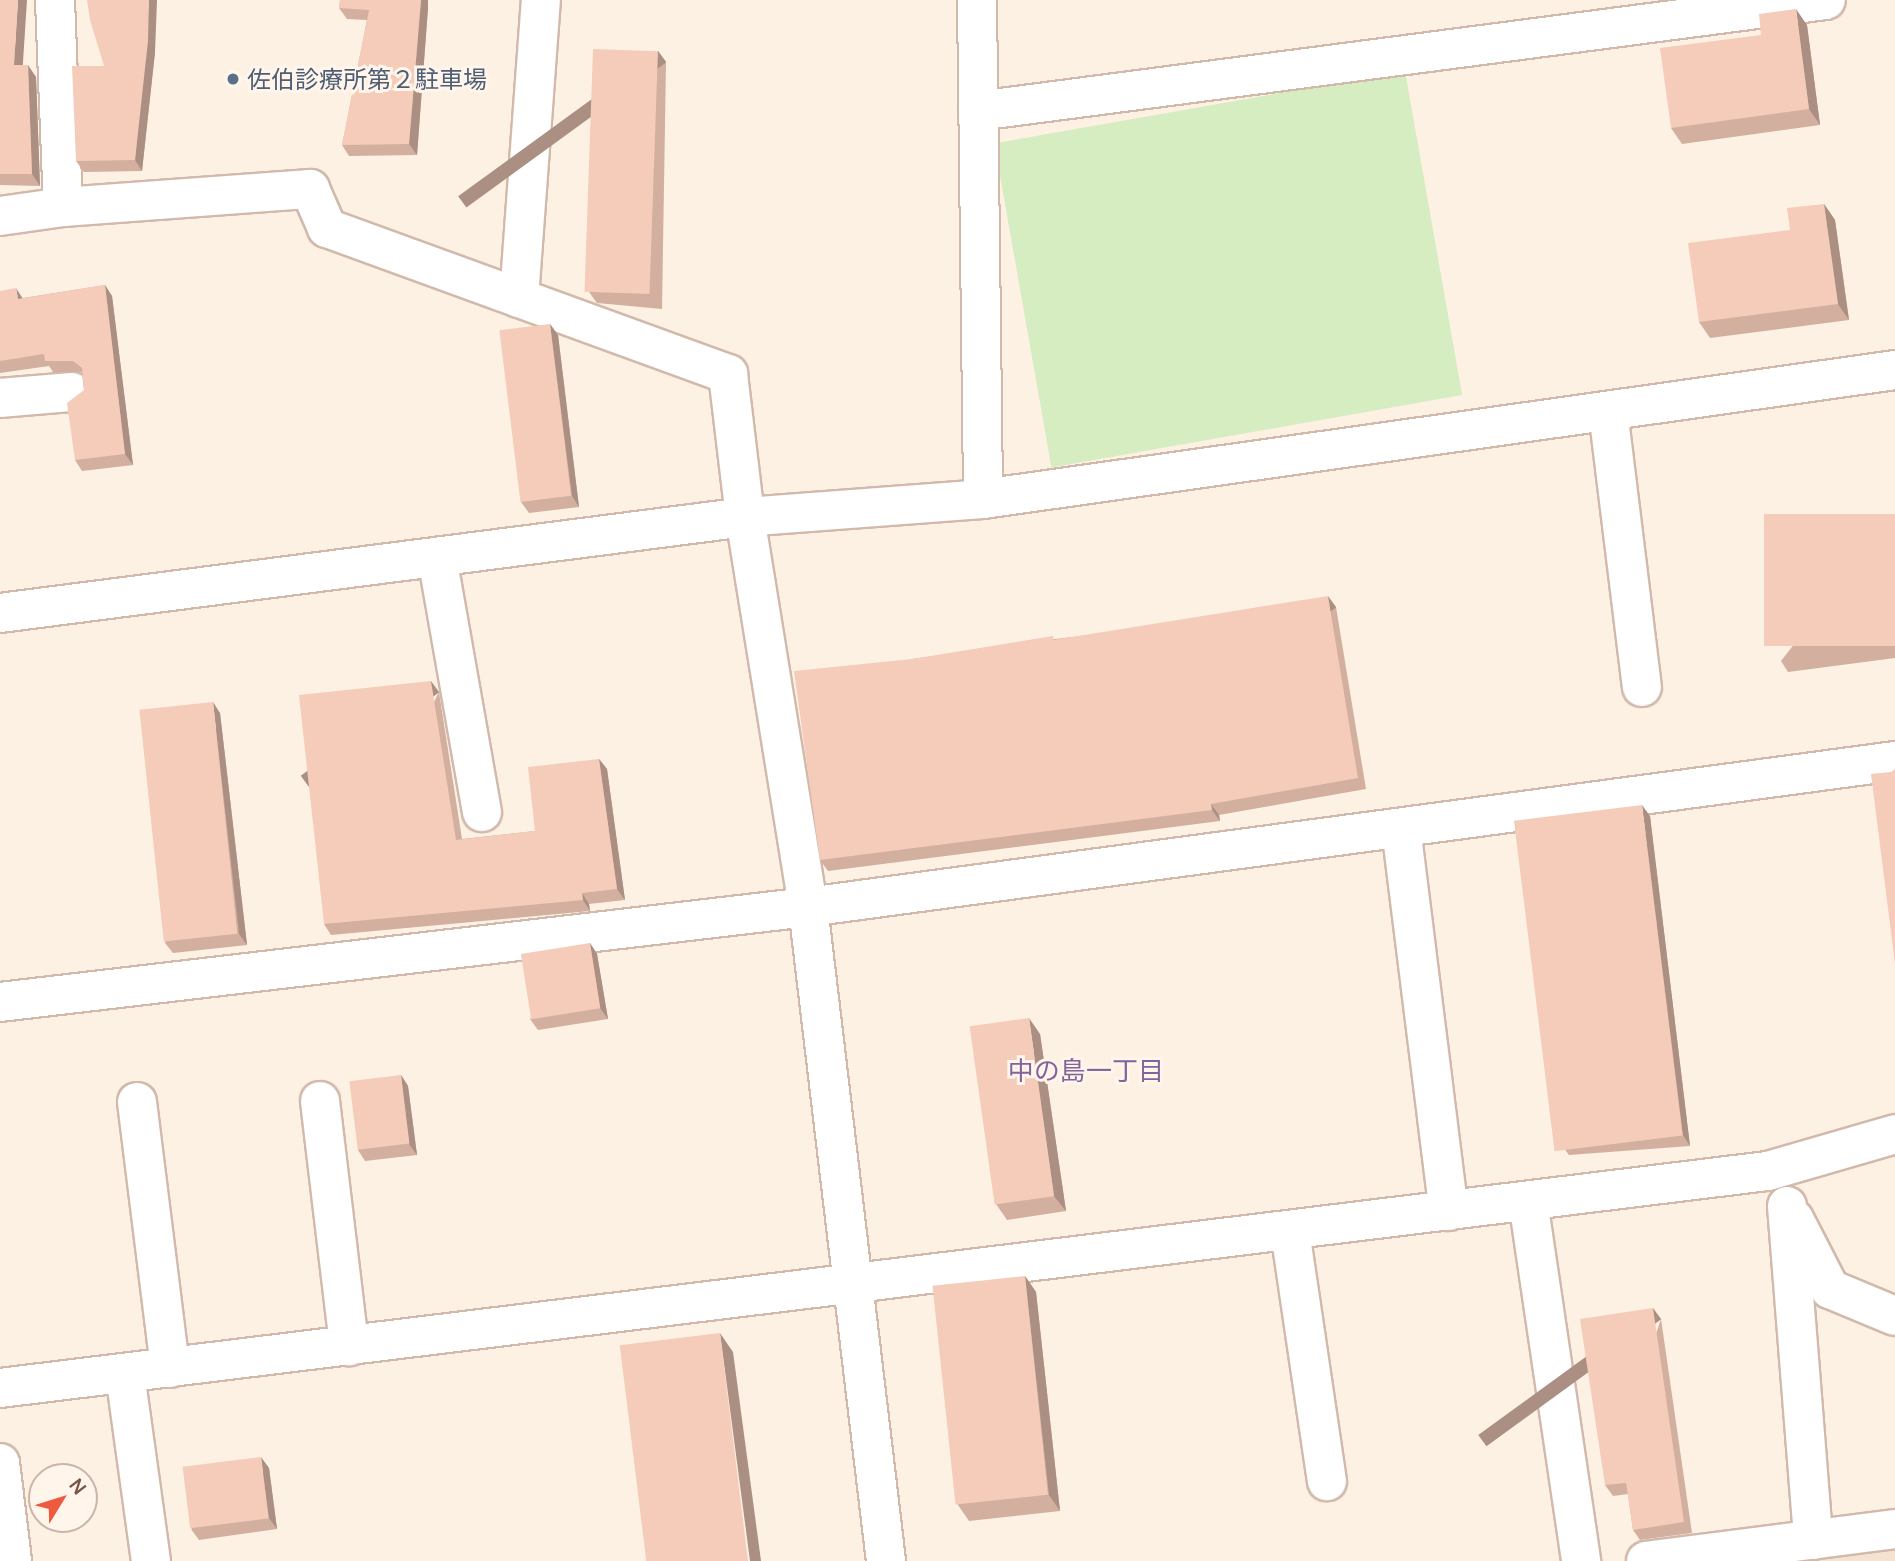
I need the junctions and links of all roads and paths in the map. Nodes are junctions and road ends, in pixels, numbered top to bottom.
1 (55, 0) edge
2 (541, 0) edge
3 (977, 0) edge
4 (1826, 0) edge
5 (978, 111) junction
6 (63, 207) junction
7 (0, 216) edge
8 (519, 298) junction
9 (1895, 370) edge
10 (72, 392) dead end
11 (0, 398) edge
12 (1608, 411) junction
13 (983, 499) junction
14 (745, 517) junction
15 (437, 557) junction
16 (0, 613) edge
17 (1642, 687) dead end
18 (1895, 761) edge
19 (482, 812) dead end
20 (1401, 828) junction
21 (808, 907) junction
22 (0, 1002) edge
23 (320, 1101) dead end
24 (137, 1102) dead end
25 (1895, 1134) edge
26 (1768, 1171) junction
27 (1528, 1201) junction
28 (1787, 1206) junction
29 (1449, 1211) junction
30 (1290, 1231) junction
31 (853, 1285) junction
32 (1895, 1316) edge
33 (349, 1346) junction
34 (170, 1368) junction
35 (125, 1374) junction
36 (0, 1388) edge
37 (0, 1463) edge
38 (1327, 1481) dead end
39 (1895, 1529) edge
40 (1813, 1539) junction
41 (12, 1561) edge
42 (151, 1561) edge
43 (886, 1561) edge
44 (1581, 1561) edge
45 (1646, 1561) edge

1 - 6 street
2 - 8 street
3 - 5 street
4 - 5 street
5 - 13 street
6 - 7 street
6 - 8 street
8 - 14 street
9 - 12 street
10 - 11 street
12 - 13 street
12 - 17 street
13 - 14 street
14 - 15 street
14 - 21 street
15 - 16 street
15 - 19 street
18 - 20 street
20 - 21 street
20 - 29 street
21 - 22 street
21 - 31 street
23 - 33 street
24 - 34 street
25 - 26 street
26 - 27 street
26 - 28 street
27 - 29 street
27 - 44 street
28 - 32 street
28 - 40 street
29 - 30 street
30 - 31 street
30 - 38 street
31 - 33 street
31 - 43 street
33 - 34 street
34 - 35 street
35 - 36 street
35 - 42 street
37 - 41 street
39 - 40 street
40 - 45 street

